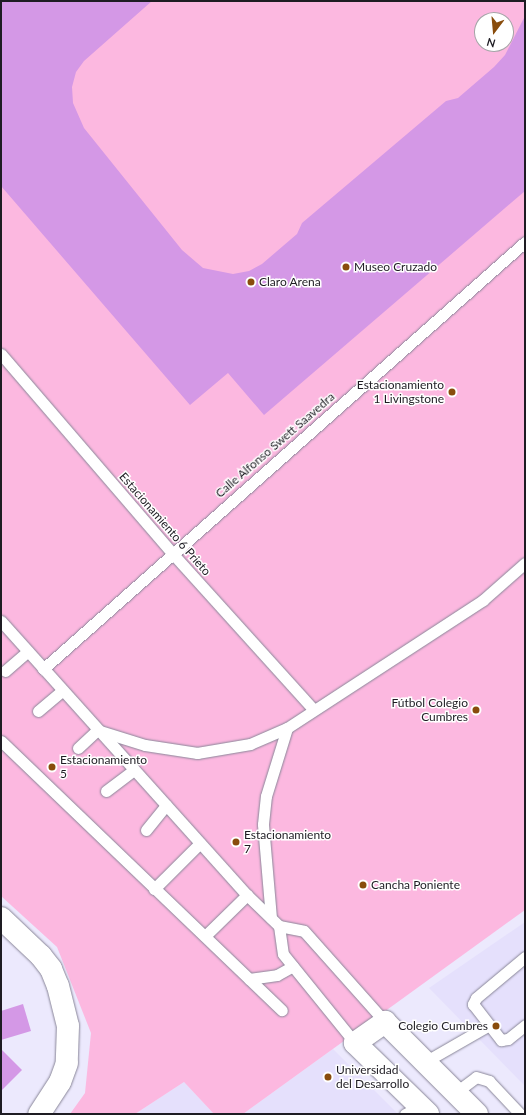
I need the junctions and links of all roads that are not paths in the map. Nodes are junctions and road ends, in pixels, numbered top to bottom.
1 (525, 242) edge
2 (1, 354) edge
3 (172, 553) junction
4 (525, 563) edge
5 (1, 621) edge
6 (28, 651) junction
7 (43, 669) junction
8 (5, 671) dead end
9 (62, 691) junction
10 (313, 709) junction
11 (38, 711) dead end
12 (287, 728) junction
13 (98, 730) junction
14 (1, 741) edge
15 (78, 748) dead end
16 (134, 770) junction
17 (106, 791) dead end
18 (166, 805) junction
19 (146, 830) dead end
20 (200, 843) junction
21 (154, 889) junction
22 (247, 895) junction
23 (1, 918) edge
24 (275, 922) junction
25 (205, 936) junction
26 (525, 957) edge
27 (293, 966) junction
28 (249, 979) junction
29 (282, 1010) dead end
30 (385, 1022) junction
31 (489, 1025) junction
32 (525, 1025) edge
33 (355, 1043) junction
34 (423, 1063) junction
35 (455, 1092) junction
36 (418, 1111) edge
37 (40, 1114) edge
38 (477, 1114) edge
39 (520, 1114) edge

1 - 3 lane, Calle Alfonso Swett Saavedra
2 - 3 lane, Estacionamiento 6 Prieto
3 - 7 lane, Calle Alfonso Swett Saavedra
3 - 10 lane, Estacionamiento 6 Prieto
4 - 10 lane
5 - 6 lane
6 - 7 lane
6 - 8 lane
7 - 9 lane
9 - 11 lane
9 - 13 lane
10 - 12 lane
12 - 13 lane
12 - 24 lane
13 - 15 lane
13 - 16 lane
14 - 21 lane
16 - 17 lane
16 - 18 lane
18 - 19 lane
18 - 20 lane
20 - 21 lane
20 - 22 lane
21 - 25 lane
22 - 24 lane
22 - 25 lane
23 - 37 street
24 - 27 lane
24 - 30 lane
25 - 28 lane
26 - 31 lane
27 - 28 lane
27 - 33 lane
28 - 29 lane
30 - 33 street
30 - 34 street
31 - 32 lane
31 - 34 lane
33 - 36 street
34 - 35 street
35 - 36 street
35 - 38 street
35 - 39 lane

